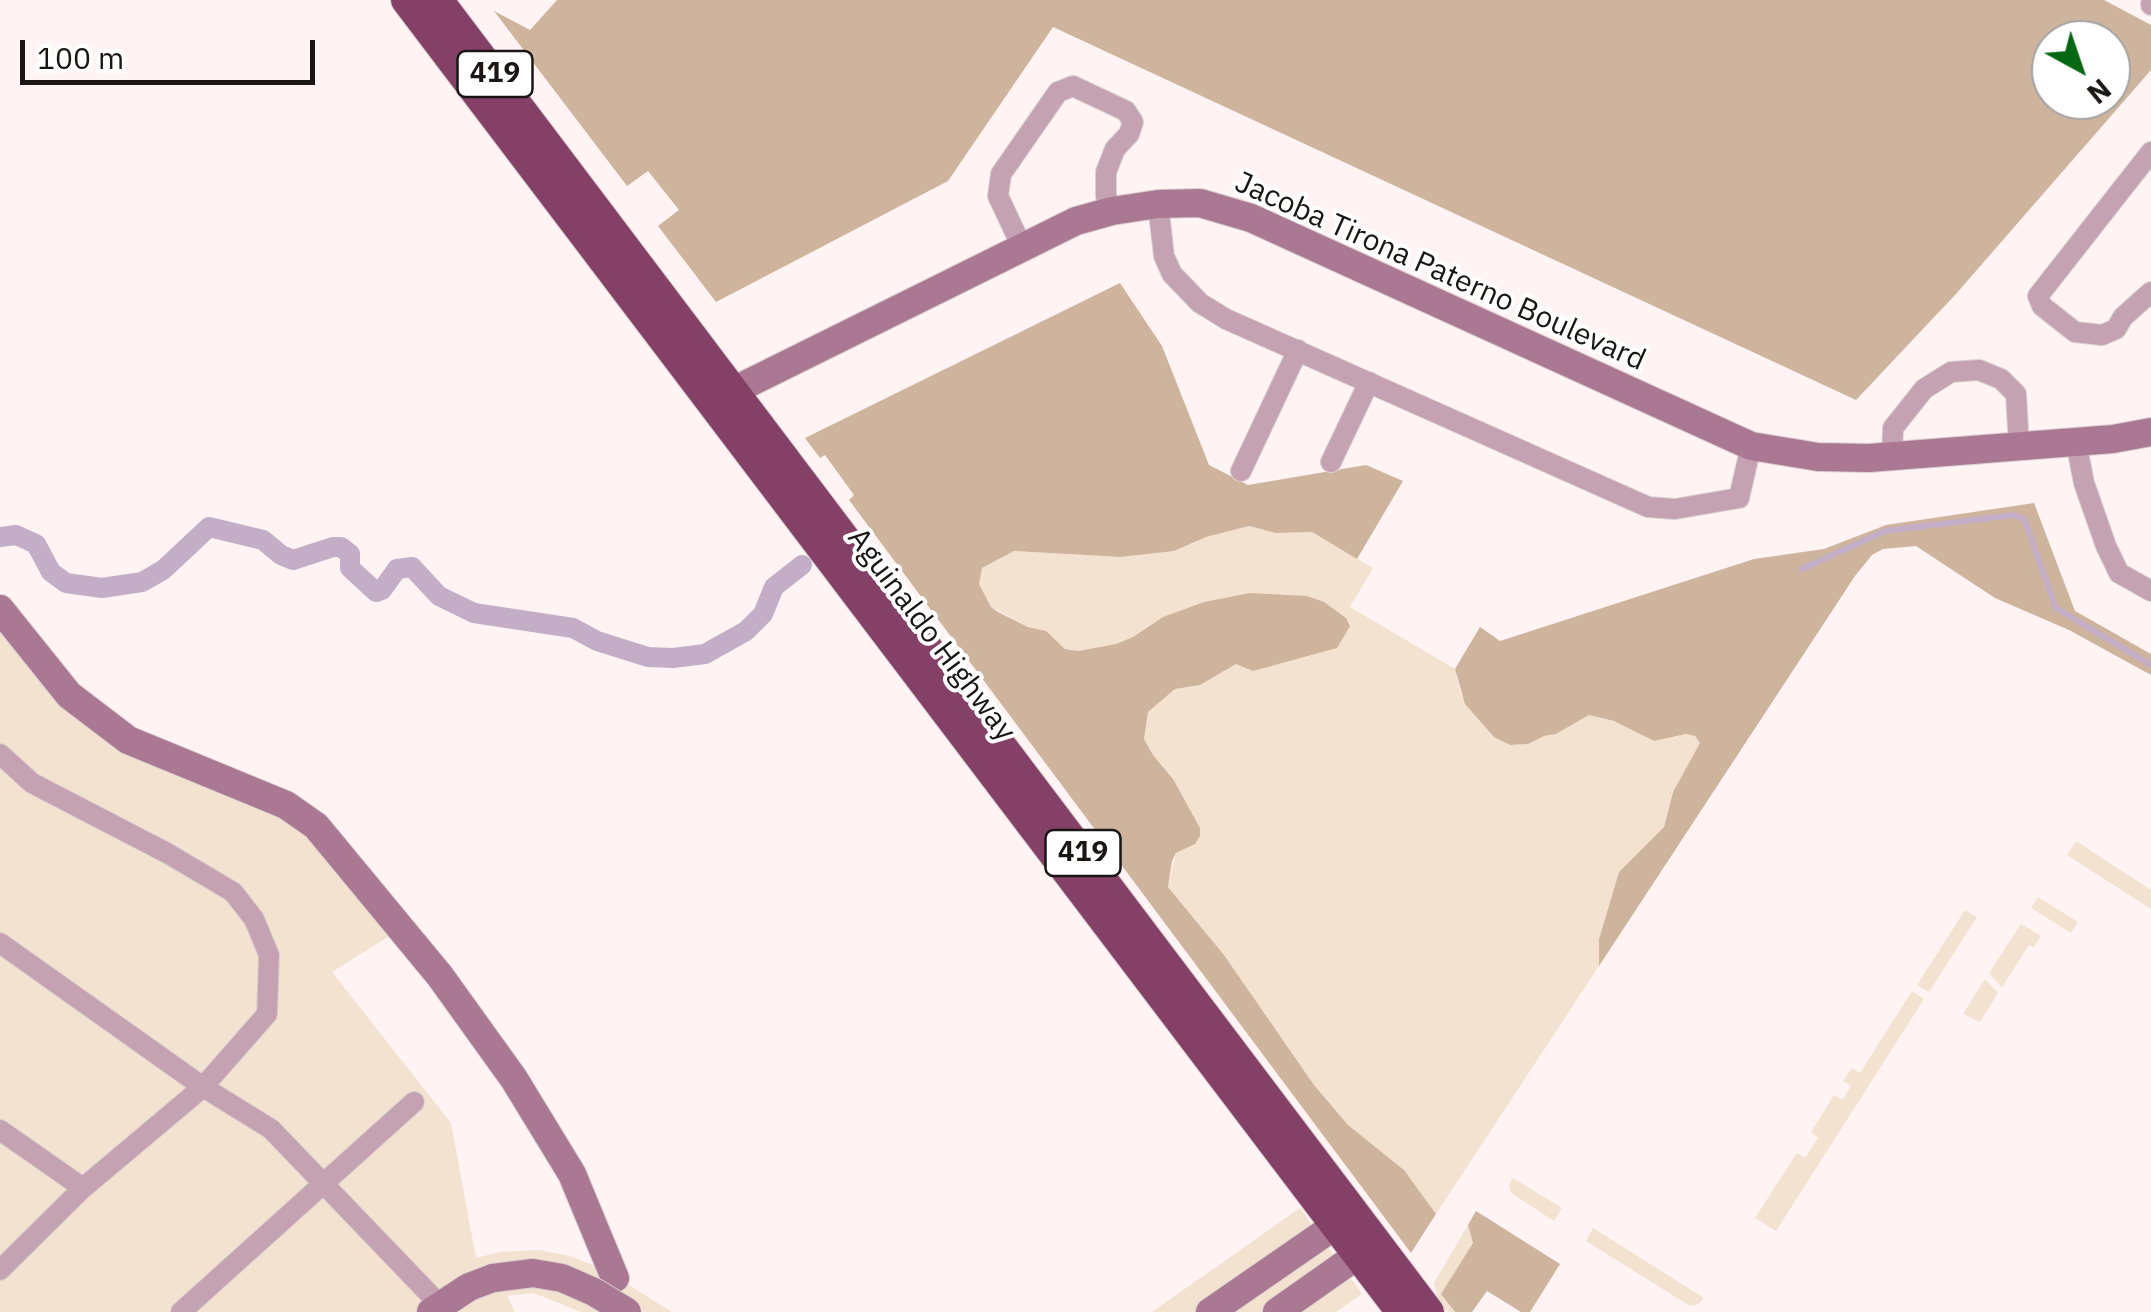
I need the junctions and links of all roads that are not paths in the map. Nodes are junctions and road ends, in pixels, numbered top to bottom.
1 (406, 0) edge
2 (438, 0) edge
3 (2151, 152) edge
4 (1158, 204) junction
5 (1112, 211) junction
6 (1022, 246) junction
7 (2151, 292) edge
8 (1298, 350) junction
9 (1368, 382) junction
10 (733, 391) junction
11 (2151, 432) edge
12 (2076, 442) junction
13 (1751, 446) junction
14 (2020, 446) junction
15 (1892, 456) junction
16 (1330, 462) dead end
17 (1242, 471) dead end
18 (2151, 590) edge
19 (0, 608) edge
20 (0, 754) edge
21 (0, 943) edge
22 (203, 1087) junction
23 (414, 1102) dead end
24 (0, 1130) edge
25 (322, 1183) junction
26 (83, 1188) junction
27 (1352, 1236) junction
28 (0, 1270) edge
29 (615, 1278) dead end
30 (436, 1308) edge
31 (181, 1312) edge
32 (627, 1312) edge
33 (1210, 1312) edge
34 (1277, 1312) edge
35 (1401, 1312) edge
36 (1429, 1312) edge

1 - 27 highway, Aguinaldo Highway / 419
2 - 10 highway, Aguinaldo Highway / 419
3 - 7 street
4 - 5 street, Jacoba Tirona Paterno Boulevard
4 - 8 street
4 - 13 street, Jacoba Tirona Paterno Boulevard
5 - 6 street, Jacoba Tirona Paterno Boulevard
5 - 6 street
6 - 10 street, Jacoba Tirona Paterno Boulevard
8 - 9 street
8 - 17 street
9 - 13 street
9 - 16 street
10 - 27 highway, Aguinaldo Highway / 419
11 - 12 street, Jacoba Tirona Paterno Boulevard
12 - 14 street, Jacoba Tirona Paterno Boulevard
12 - 18 street
13 - 15 street, Jacoba Tirona Paterno Boulevard
14 - 15 street, Jacoba Tirona Paterno Boulevard
14 - 15 street
19 - 29 street
20 - 22 street
21 - 22 street
22 - 25 street
22 - 26 street
23 - 25 street
24 - 26 street
25 - 30 street
25 - 31 street
26 - 28 street
27 - 33 street
27 - 34 street
27 - 35 highway, Aguinaldo Highway / 419
27 - 36 highway, Aguinaldo Highway / 419
30 - 32 street, bridge

